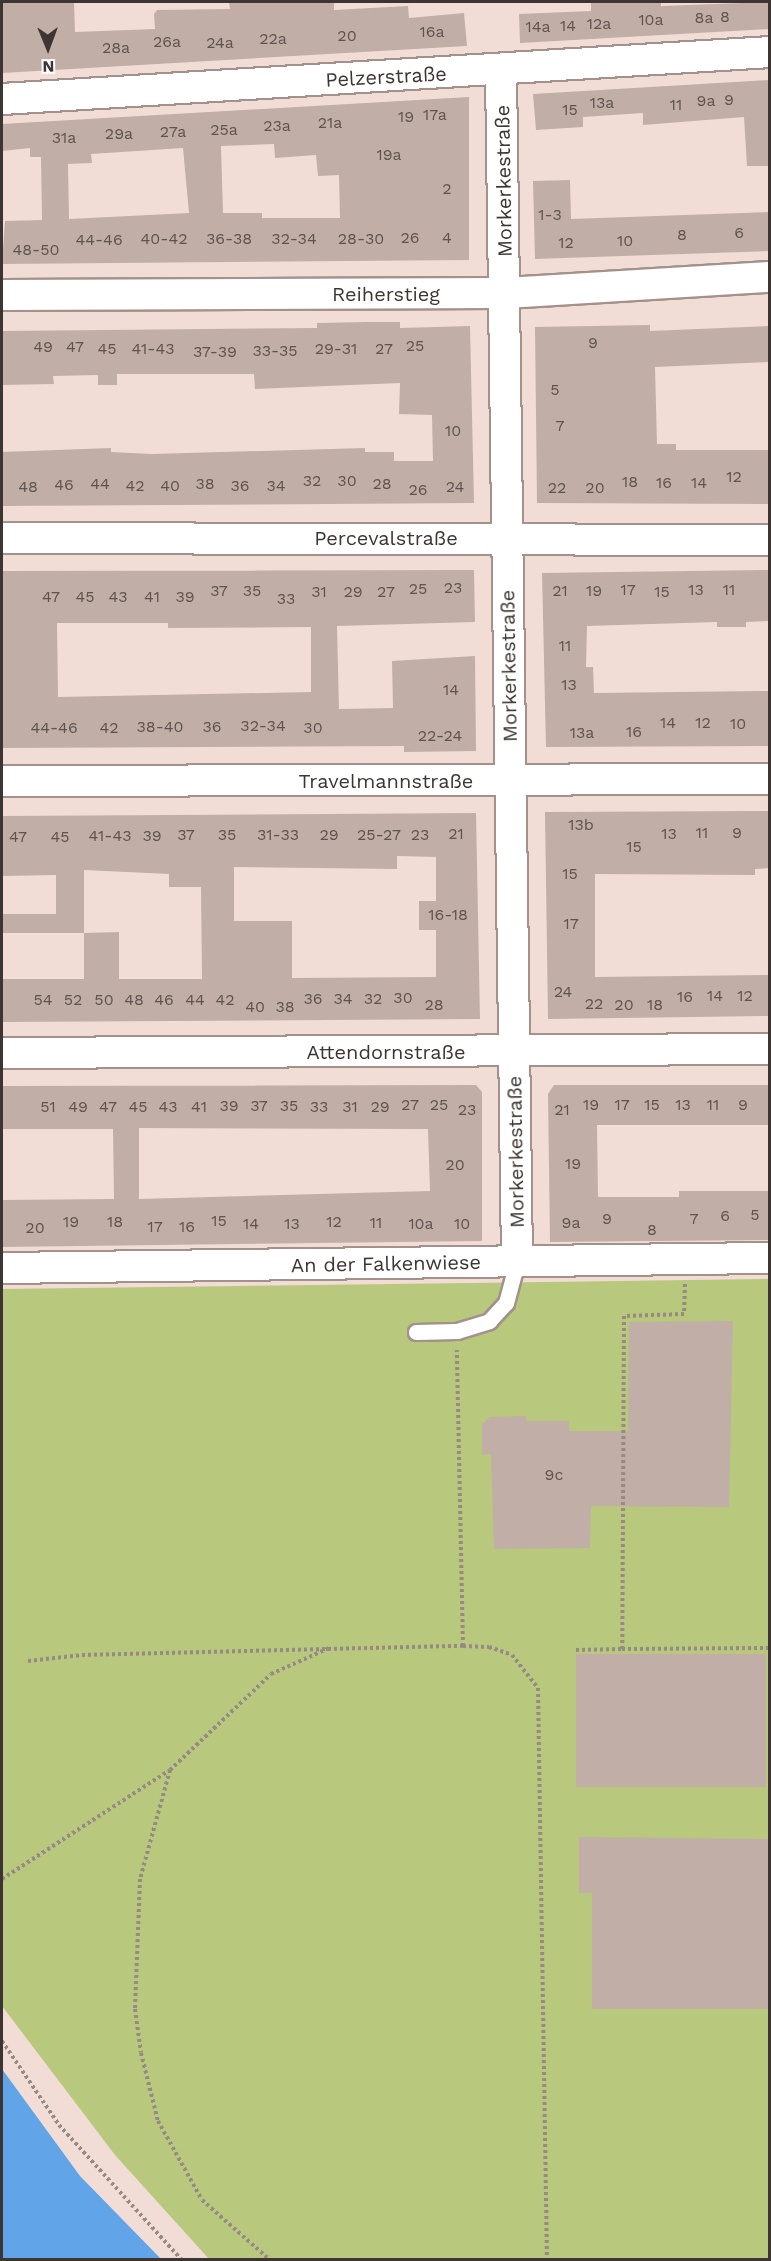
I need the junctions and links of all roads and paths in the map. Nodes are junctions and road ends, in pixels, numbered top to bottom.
1 (770, 52) edge
2 (501, 71) junction
3 (2, 99) edge
4 (770, 278) edge
5 (506, 293) junction
6 (2, 295) edge
7 (2, 538) edge
8 (506, 538) junction
9 (770, 540) edge
10 (770, 779) edge
11 (2, 781) edge
12 (512, 781) junction
13 (770, 1049) edge
14 (515, 1052) junction
15 (2, 1053) edge
16 (685, 1258) junction
17 (770, 1258) edge
18 (517, 1262) junction
19 (2, 1268) edge
20 (457, 1331) junction
21 (416, 1332) dead end
22 (333, 1646) junction
23 (463, 1646) junction
24 (770, 1648) edge
25 (622, 1649) junction
26 (576, 1650) dead end
27 (28, 1661) dead end
28 (170, 1770) junction
29 (2, 1879) edge
30 (2, 2041) edge
31 (182, 2259) edge
32 (270, 2259) edge
33 (547, 2259) edge

1 - 2 street, Pelzerstraße
2 - 3 street, Pelzerstraße
2 - 5 street, Morkerkestraße
4 - 5 street, Reiherstieg
5 - 6 street, Reiherstieg
5 - 8 street, Morkerkestraße
7 - 8 street, Percevalstraße
8 - 9 street, Percevalstraße
8 - 12 street, Morkerkestraße
10 - 12 street, Travelmannstraße
11 - 12 street, Travelmannstraße
12 - 14 street, Morkerkestraße
13 - 14 street, Attendornstraße
14 - 15 street, Attendornstraße
14 - 18 street, Morkerkestraße
16 - 17 street, An der Falkenwiese
16 - 18 street, An der Falkenwiese
16 - 25 path
18 - 19 street, An der Falkenwiese
18 - 20 lane
20 - 21 lane
20 - 23 path
22 - 23 path
22 - 27 path
22 - 28 path
23 - 33 path
24 - 25 path
25 - 26 path
28 - 29 path
28 - 32 path
30 - 31 path

